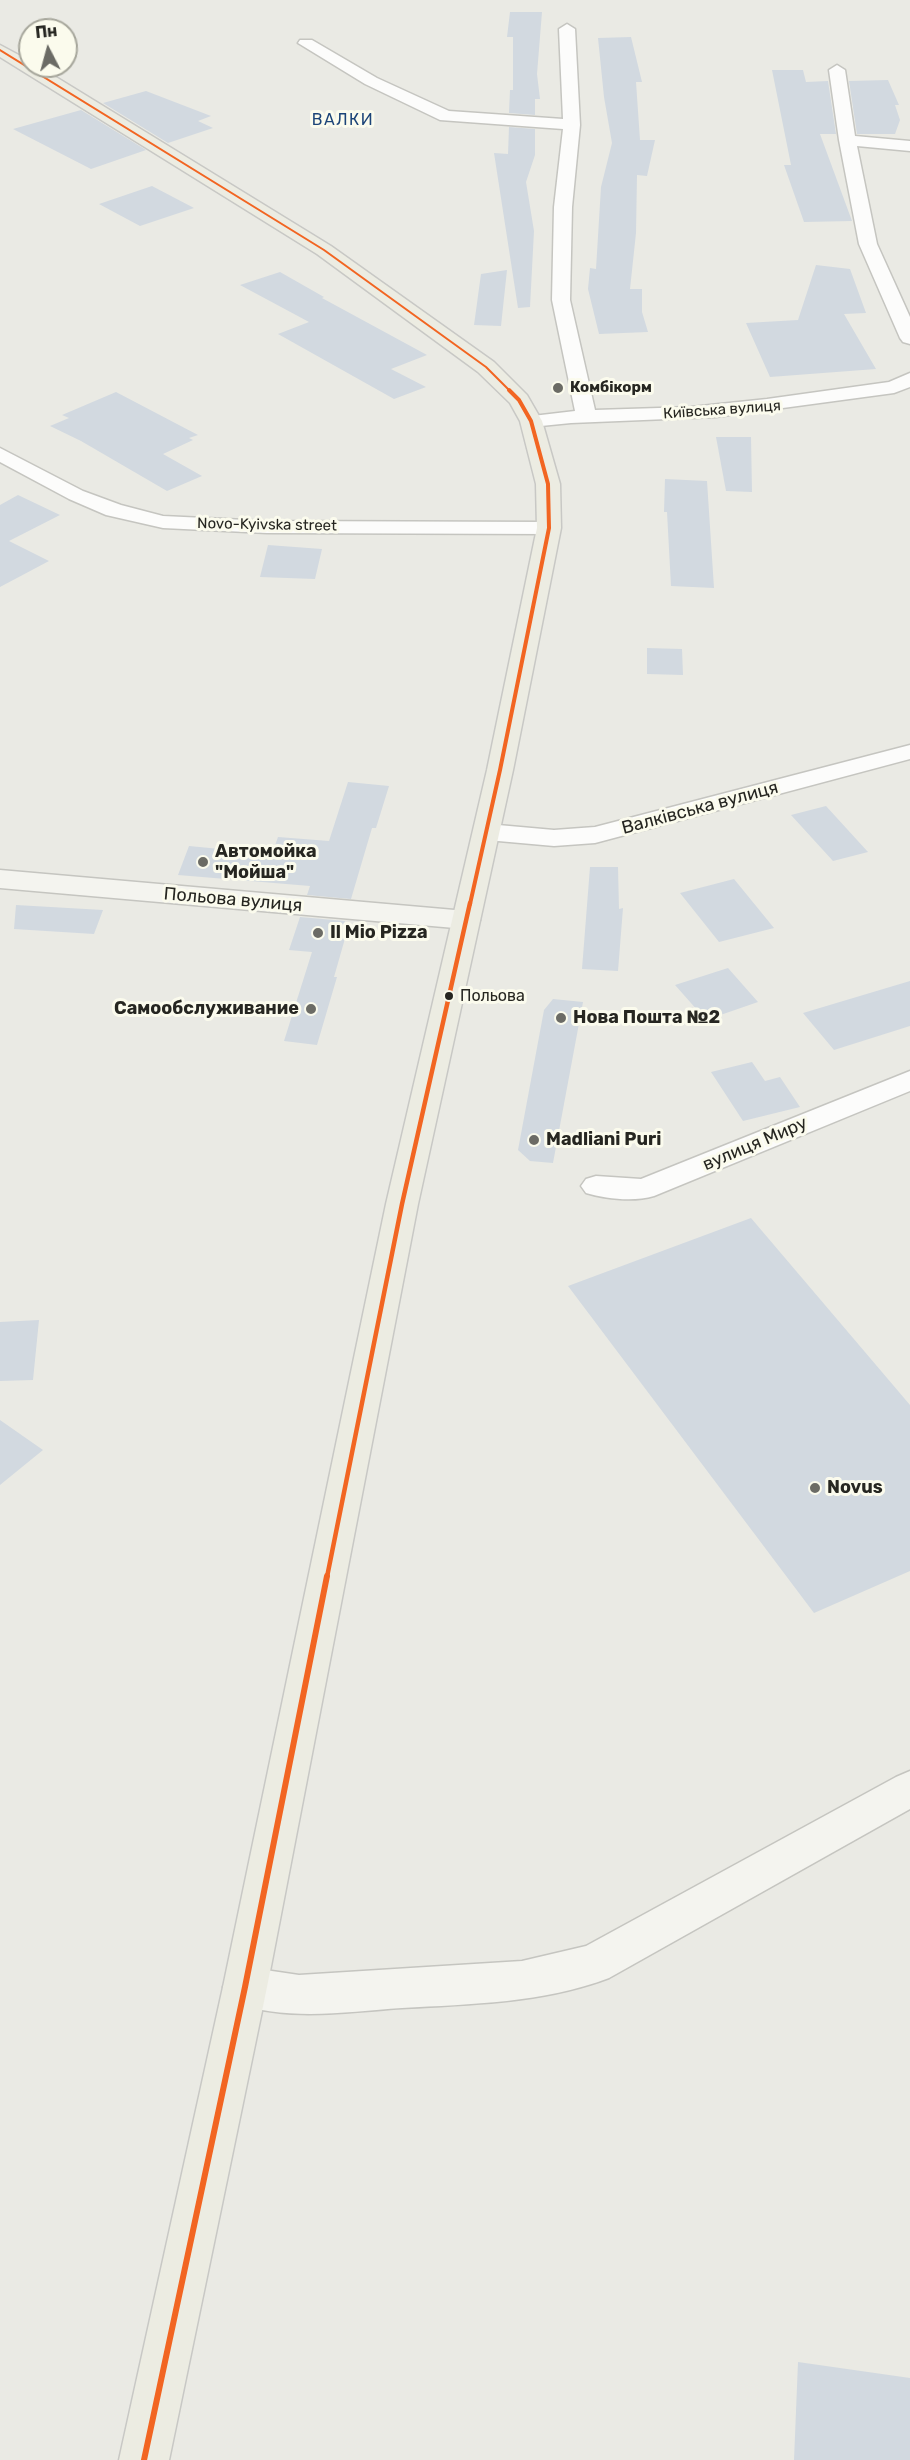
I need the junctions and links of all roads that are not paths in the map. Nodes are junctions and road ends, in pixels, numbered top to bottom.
1 (567, 29) dead end
2 (306, 43) dead end
3 (0, 50) edge
4 (837, 70) dead end
5 (572, 125) junction
6 (847, 140) junction
7 (910, 146) edge
8 (910, 338) edge
9 (910, 380) edge
10 (586, 416) junction
11 (531, 421) junction
12 (0, 454) edge
13 (549, 528) junction
14 (910, 752) edge
15 (487, 832) junction
16 (0, 879) edge
17 (466, 920) junction
18 (910, 1080) edge
19 (596, 1186) dead end
20 (910, 1789) edge
21 (245, 1987) junction
22 (144, 2460) edge

1 - 5 street
2 - 5 street
3 - 11 main road
4 - 6 street
5 - 10 street
6 - 7 street
6 - 8 street
9 - 10 street, Київська вулиця
10 - 11 street, Київська вулиця
11 - 13 main road
12 - 13 street, Novo-Kyivska street
13 - 15 main road
14 - 15 street, Валківська вулиця
15 - 17 main road
16 - 17 street, Польова вулиця
17 - 21 main road
18 - 19 street, вулиця Миру
20 - 21 street
21 - 22 main road

